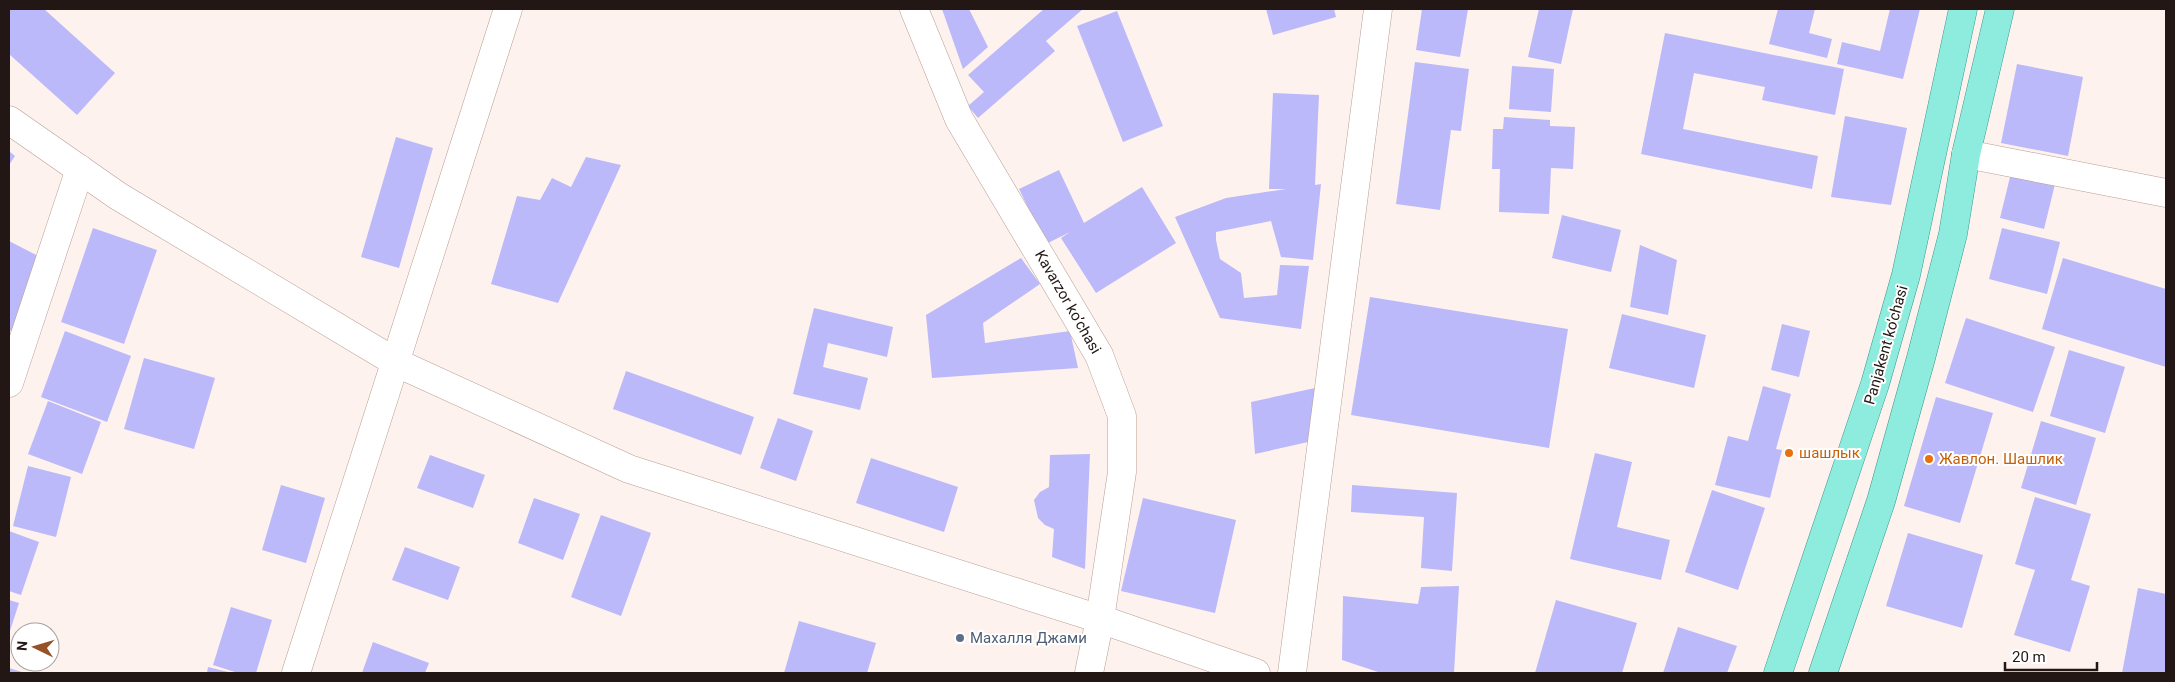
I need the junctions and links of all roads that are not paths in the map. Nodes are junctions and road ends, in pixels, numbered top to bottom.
1 (508, 9) edge
2 (914, 9) edge
3 (1378, 9) edge
4 (1963, 9) edge
5 (2000, 9) edge
6 (9, 120) edge
7 (1966, 154) junction
8 (80, 169) junction
9 (2166, 193) edge
10 (397, 363) junction
11 (9, 383) edge
12 (1100, 619) junction
13 (296, 673) edge
14 (1089, 673) edge
15 (1256, 673) edge
16 (1292, 673) edge
17 (1778, 673) edge
18 (1823, 673) edge

1 - 10 street
2 - 12 street, Kavarzor ko’chasi
3 - 16 street
4 - 17 main road, Panjakent ko'chasi
5 - 7 main road
6 - 8 street
7 - 9 street
7 - 18 main road
8 - 10 street
8 - 11 street
10 - 12 street
10 - 13 street
12 - 14 street, Kavarzor ko’chasi
12 - 15 street

